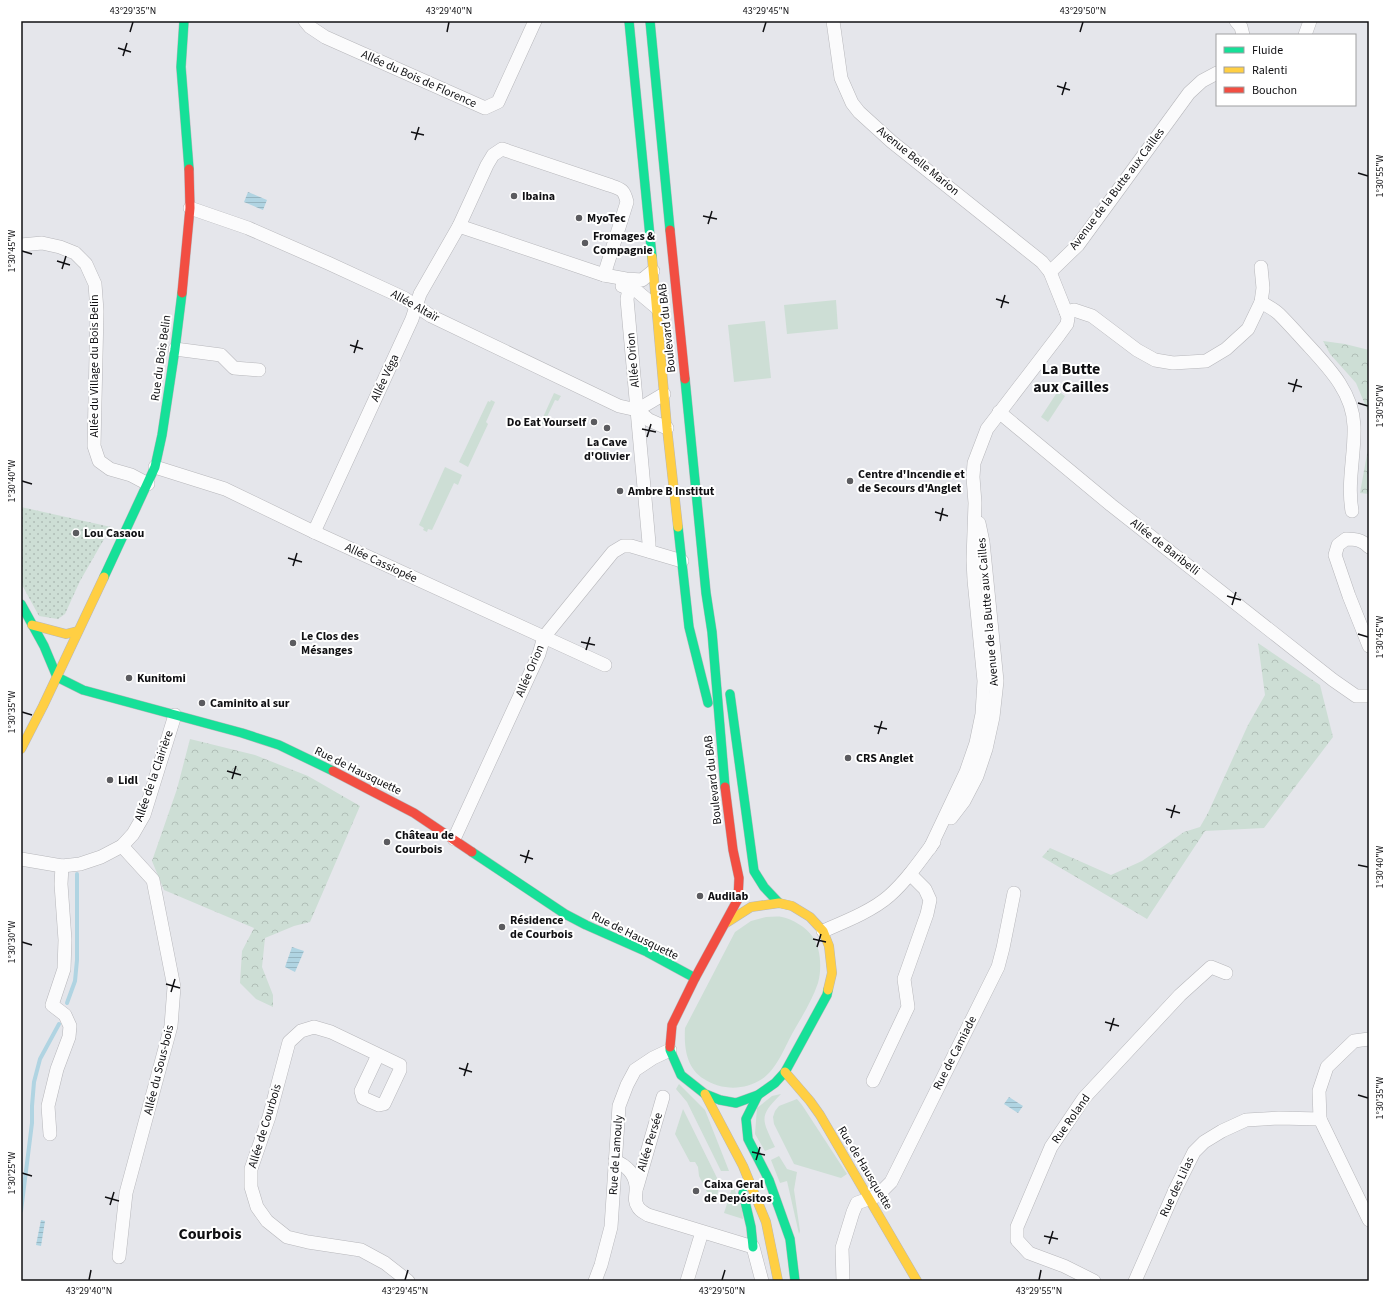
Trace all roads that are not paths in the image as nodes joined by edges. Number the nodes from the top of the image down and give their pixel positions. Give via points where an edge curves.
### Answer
1 (184, 21) edge
2 (305, 21) edge
3 (535, 21) edge
4 (629, 21) edge
5 (650, 21) edge
6 (833, 21) edge
7 (1236, 21) edge
8 (1310, 21) edge
9 (1243, 34) edge
10 (1305, 34) edge
11 (1216, 74) edge
12 (190, 208) junction
13 (460, 223) junction
14 (21, 245) edge
15 (1261, 267) dead end
16 (653, 271) junction
17 (1050, 272) junction
18 (604, 275) junction
19 (630, 289) junction
20 (1261, 302) junction
21 (416, 307) junction
22 (657, 308) junction
23 (1066, 312) junction
24 (175, 350) junction
25 (259, 370) dead end
26 (664, 394) junction
27 (637, 410) junction
28 (999, 412) junction
29 (667, 428) junction
30 (154, 467) junction
31 (148, 484) junction
32 (1352, 511) dead end
33 (314, 532) junction
34 (1369, 547) edge
35 (649, 551) junction
36 (682, 561) junction
37 (21, 604) edge
38 (32, 625) junction
39 (78, 631) junction
40 (712, 632) junction
41 (544, 638) junction
42 (1369, 646) edge
43 (605, 665) dead end
44 (724, 665) dead end
45 (57, 677) junction
46 (729, 686) dead end
47 (1369, 696) edge
48 (175, 715) junction
49 (21, 749) edge
50 (722, 759) junction
51 (454, 839) junction
52 (122, 846) junction
53 (23, 859) edge
54 (62, 866) junction
55 (910, 874) junction
56 (1014, 893) dead end
57 (779, 903) junction
58 (726, 923) junction
59 (823, 931) junction
60 (1226, 973) dead end
61 (694, 978) junction
62 (1369, 1039) edge
63 (670, 1050) junction
64 (378, 1055) dead end
65 (785, 1072) junction
66 (873, 1082) dead end
67 (704, 1094) junction
68 (758, 1095) junction
69 (663, 1097) dead end
70 (1320, 1119) junction
71 (50, 1134) dead end
72 (734, 1150) junction
73 (615, 1161) junction
74 (636, 1187) junction
75 (870, 1198) junction
76 (1369, 1220) edge
77 (702, 1232) junction
78 (753, 1247) junction
79 (119, 1257) dead end
80 (408, 1281) edge
81 (595, 1281) edge
82 (687, 1281) edge
83 (762, 1281) edge
84 (778, 1281) edge
85 (795, 1281) edge
86 (843, 1281) edge
87 (918, 1281) edge
88 (1094, 1281) edge
89 (1135, 1281) edge

1 - 12 main road, Rue du Bois Belin via 181,67
2 - 3 street, Allée du Bois de Florence via 325,37 485,108 498,102
4 - 16 main road
5 - 40 main road, Boulevard du BAB via 706,593
6 - 17 street, Avenue Belle Marion via 841,78 859,112 892,142 1030,252
7 - 9 street
8 - 10 street
11 - 17 street, Avenue de la Butte aux Cailles via 1202,81 1189,93 1078,245
12 - 21 street, Allée Altaïr via 248,228 322,260 404,298
12 - 24 main road, Rue du Bois Belin
13 - 18 street
13 - 18 street, Allée Véga via 487,165 493,155 502,149 621,189 627,202
13 - 21 street, Allée Véga via 420,294
14 - 31 street, Allée du Village du Bois Belin via 42,243 60,247 75,253 86,264 95,284 97,311 94,446 99,461 110,469
15 - 20 street
16 - 18 street via 642,280
16 - 22 main road
17 - 23 street
18 - 19 street via 610,282
19 - 22 street via 638,292
19 - 27 street, Allée Orion via 627,299
20 - 23 street via 1248,329 1226,350 1206,361 1173,363 1155,360 1137,350 1092,316 1074,310
20 - 32 street via 1278,313 1344,389 1351,406 1354,431 1350,498
21 - 27 street, Allée Altaïr via 619,406
21 - 33 street, Allée Véga
22 - 26 main road
23 - 28 street, Avenue de la Butte aux Cailles via 1067,324
24 - 25 street via 221,355 234,368
24 - 30 main road, Rue du Bois Belin via 162,434
26 - 27 street
26 - 29 main road
27 - 29 street, Allée Altaïr via 649,420
27 - 35 street, Allée Orion
28 - 47 street, Allée de Baribelli via 1099,495 1333,680 1356,696
28 - 55 street, Avenue de la Butte aux Cailles via 987,429 974,463 973,477 973,566 984,681 982,714 966,772 930,848
29 - 36 main road
30 - 31 main road, Rue du Bois Belin
30 - 33 street, Allée Cassiopée via 225,490
31 - 39 main road, Rue du Bois Belin
33 - 41 street, Allée Cassiopée
34 - 42 street via 1364,542 1346,539 1338,545 1335,555
35 - 36 street, Allée Orion
35 - 41 street, Allée Orion via 623,546 613,552
36 - 50 main road via 689,627
37 - 38 main road
38 - 39 main road via 66,634
38 - 45 main road
39 - 45 main road, Rue du Bois Belin
40 - 44 main road, Boulevard du BAB
40 - 50 main road, Boulevard du BAB
41 - 43 street, Allée Cassiopée
41 - 51 street, Allée Orion
45 - 48 main road, Rue de Hausquette via 83,690
45 - 49 main road, Rue du Bois Belin
46 - 57 main road via 754,871
48 - 51 main road, Rue de Hausquette via 278,745 375,792
48 - 52 street, Allée de la Clairière via 144,815 133,834
50 - 58 main road, Boulevard du BAB via 739,878 738,899
51 - 61 main road, Rue de Hausquette via 565,914 647,952
52 - 54 street, Allée de la Clairière via 80,864
52 - 79 street, Allée du Sous-bois via 153,880 174,987 171,1026 126,1193
53 - 54 street, Allée de la Clairière
54 - 71 street via 64,969 52,1005 65,1015 70,1026 48,1106
55 - 59 street, Avenue de la Butte aux Cailles via 888,897 862,913
55 - 66 street via 925,889 930,900 904,979 908,1007
56 - 75 street, Rue de Camiade via 998,967 891,1182 876,1196
57 - 58 main road via 751,907
57 - 59 main road via 792,906 810,917
58 - 61 main road, Boulevard du BAB
59 - 65 main road via 829,946 832,972 828,995
60 - 88 street, Rue Roland via 1211,967 1180,996 1084,1098 1051,1147 1016,1227 1017,1240 1029,1253
61 - 63 main road, Boulevard du BAB via 672,1025
62 - 70 street via 1354,1040 1326,1066 1319,1091
63 - 67 main road via 681,1075
63 - 73 street, Rue de Lamouly via 635,1070 627,1085 619,1106
64 - 80 street, Allée de Courbois via 331,1032 314,1027 301,1031 289,1042 269,1117 251,1169 251,1186 257,1207 267,1221 287,1237 361,1250 385,1263
65 - 68 main road
65 - 75 main road, Rue de Hausquette via 820,1115
67 - 68 main road via 736,1103
67 - 72 main road
68 - 85 main road via 746,1119 748,1139 769,1180 790,1239
69 - 74 street, Allée Persée
70 - 76 street
70 - 89 street, Rue des Lilas via 1246,1120 1204,1142 1194,1152 1178,1184
72 - 78 main road
72 - 84 main road via 766,1222
73 - 74 street via 621,1163 633,1175
73 - 81 street, Rue de Lamouly via 611,1227
74 - 77 street via 635,1200 638,1209 648,1215
75 - 86 street, Rue de Camiade via 857,1203 853,1212 842,1248
75 - 87 main road, Rue de Hausquette
77 - 78 street
77 - 82 street
78 - 83 street

